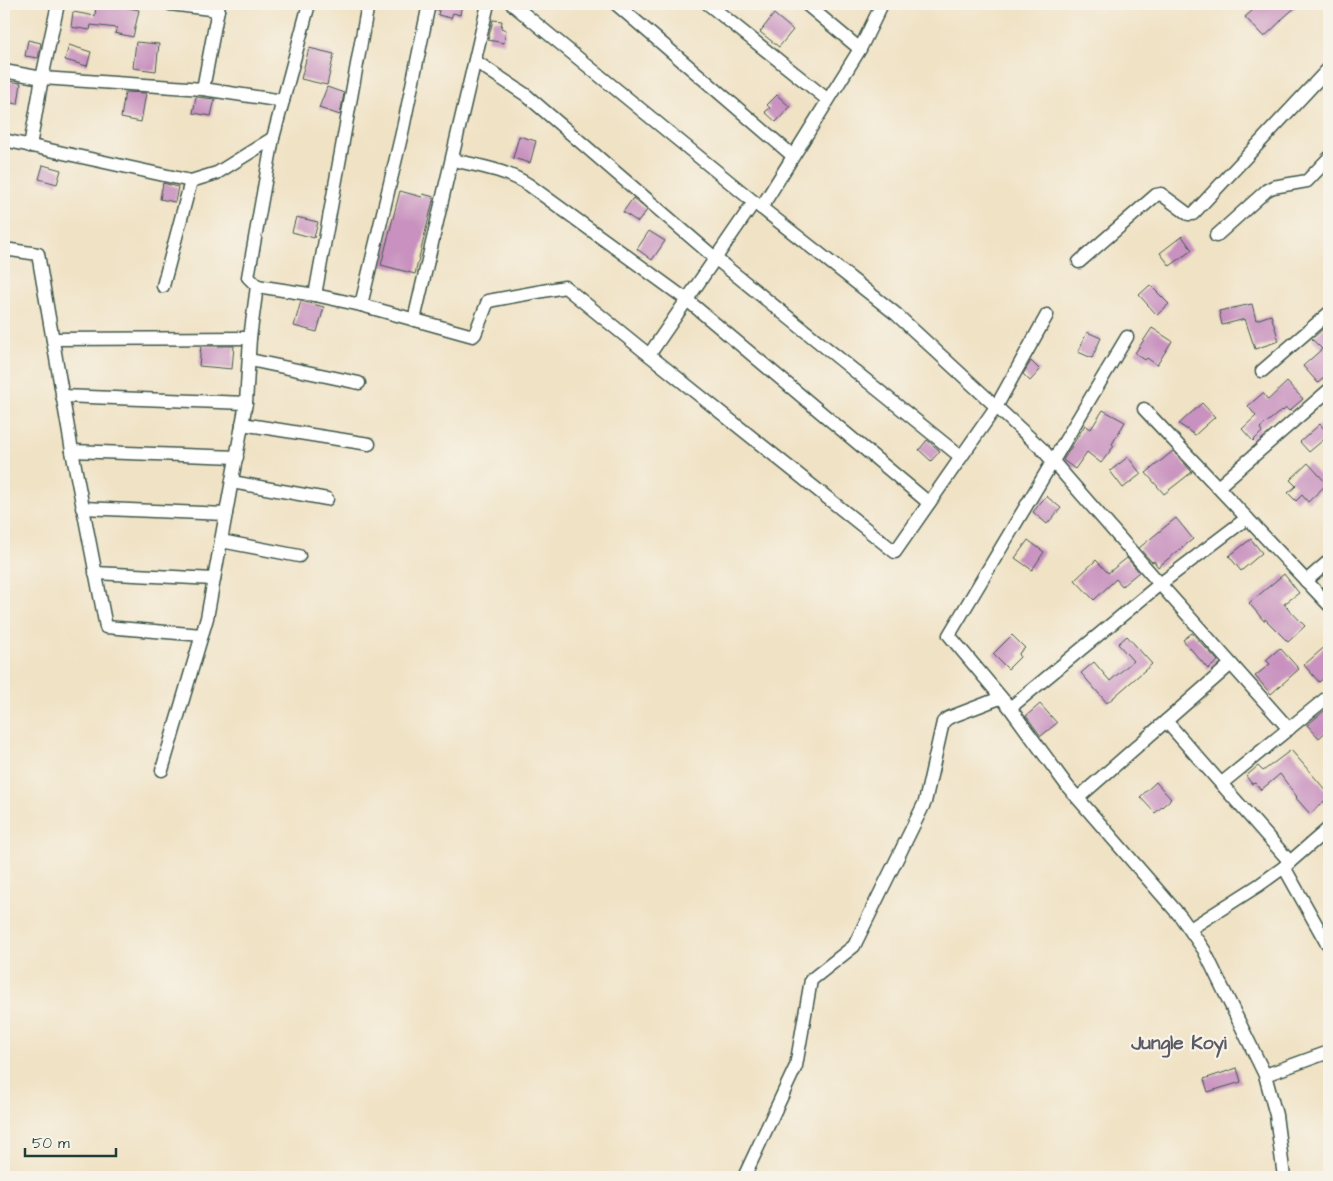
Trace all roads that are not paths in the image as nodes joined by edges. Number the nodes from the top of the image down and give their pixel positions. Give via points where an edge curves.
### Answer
1 (58, 4) edge
2 (170, 4) edge
3 (309, 4) edge
4 (368, 4) edge
5 (429, 4) edge
6 (488, 4) edge
7 (512, 4) edge
8 (616, 4) edge
9 (708, 4) edge
10 (806, 4) edge
11 (882, 4) edge
12 (219, 7) edge
13 (860, 49) junction
14 (475, 61) junction
15 (1329, 68) edge
16 (4, 71) edge
17 (42, 78) junction
18 (203, 89) junction
19 (828, 100) junction
20 (283, 101) junction
21 (273, 138) junction
22 (4, 140) edge
23 (30, 146) junction
24 (793, 156) junction
25 (1329, 158) edge
26 (453, 160) junction
27 (190, 180) junction
28 (758, 205) junction
29 (1216, 236) dead end
30 (4, 250) edge
31 (715, 258) junction
32 (1078, 262) dead end
33 (163, 286) dead end
34 (257, 286) junction
35 (315, 295) junction
36 (687, 300) junction
37 (361, 304) junction
38 (1329, 313) edge
39 (1046, 316) dead end
40 (414, 320) junction
41 (1127, 337) dead end
42 (250, 338) junction
43 (52, 339) junction
44 (649, 355) junction
45 (250, 360) junction
46 (1262, 371) dead end
47 (360, 383) dead end
48 (1329, 390) edge
49 (62, 396) junction
50 (246, 402) junction
51 (996, 407) junction
52 (1144, 409) dead end
53 (242, 424) junction
54 (369, 444) dead end
55 (72, 451) junction
56 (236, 457) junction
57 (961, 457) junction
58 (1053, 460) junction
59 (232, 482) junction
60 (1218, 487) junction
61 (327, 499) dead end
62 (929, 504) junction
63 (82, 508) junction
64 (226, 514) junction
65 (1246, 518) junction
66 (221, 541) junction
67 (299, 556) dead end
68 (1329, 561) edge
69 (95, 573) junction
70 (214, 579) junction
71 (1306, 581) junction
72 (1160, 584) junction
73 (1329, 605) edge
74 (202, 635) junction
75 (1231, 664) junction
76 (1329, 696) edge
77 (1000, 698) junction
78 (1010, 708) junction
79 (1166, 721) junction
80 (1289, 729) junction
81 (162, 770) dead end
82 (1222, 783) junction
83 (1078, 798) junction
84 (1329, 828) edge
85 (1287, 865) junction
86 (1190, 928) junction
87 (1329, 945) edge
88 (1329, 1052) edge
89 (1265, 1075) junction
90 (744, 1177) edge
91 (1284, 1177) edge

1 - 17 street
2 - 12 street
3 - 20 street
4 - 35 street
5 - 37 street
6 - 14 street
7 - 28 street
8 - 24 street
9 - 19 street
10 - 13 street
11 - 13 street
12 - 18 street
13 - 19 street
14 - 26 street
14 - 31 street via 526,95
15 - 32 street via 1193,214 1188,214 1161,194 1156,195
16 - 17 street
17 - 18 street
17 - 23 street
18 - 20 street
19 - 24 street
20 - 21 street
21 - 27 street via 224,169
21 - 34 street via 248,277
22 - 23 street
23 - 27 street
24 - 28 street
25 - 29 street via 1307,181 1267,190
26 - 36 street via 516,177
26 - 40 street
27 - 33 street
28 - 31 street
28 - 51 street via 896,314
30 - 43 street via 38,254
31 - 36 street
31 - 57 street
34 - 35 street
34 - 42 street
35 - 37 street
36 - 44 street
36 - 62 street
37 - 40 street
38 - 46 street
39 - 51 street
40 - 44 street via 473,336 490,300 565,287
41 - 58 street
42 - 43 street
42 - 45 street
43 - 49 street
44 - 62 street via 895,552
45 - 47 street
45 - 50 street
48 - 60 street
49 - 50 street
49 - 55 street
50 - 53 street
51 - 57 street
51 - 58 street
52 - 60 street
53 - 54 street
53 - 56 street
55 - 56 street
55 - 63 street
56 - 59 street
57 - 62 street
58 - 72 street
58 - 77 street via 949,635
59 - 61 street
59 - 64 street
60 - 65 street
63 - 64 street
63 - 69 street
64 - 66 street
65 - 71 street
65 - 72 street
66 - 67 street
66 - 70 street
68 - 71 street
69 - 70 street
69 - 74 street via 106,627
70 - 74 street
71 - 73 street
72 - 75 street
72 - 78 street
74 - 81 street
75 - 79 street
75 - 80 street
76 - 80 street
77 - 78 street
77 - 90 street via 943,722 925,802 853,947 811,980 796,1066
78 - 83 street
79 - 82 street
79 - 83 street
80 - 82 street
82 - 85 street
83 - 86 street
84 - 85 street
85 - 86 street
85 - 87 street
86 - 89 street
88 - 89 street
89 - 91 street via 1276,1115

